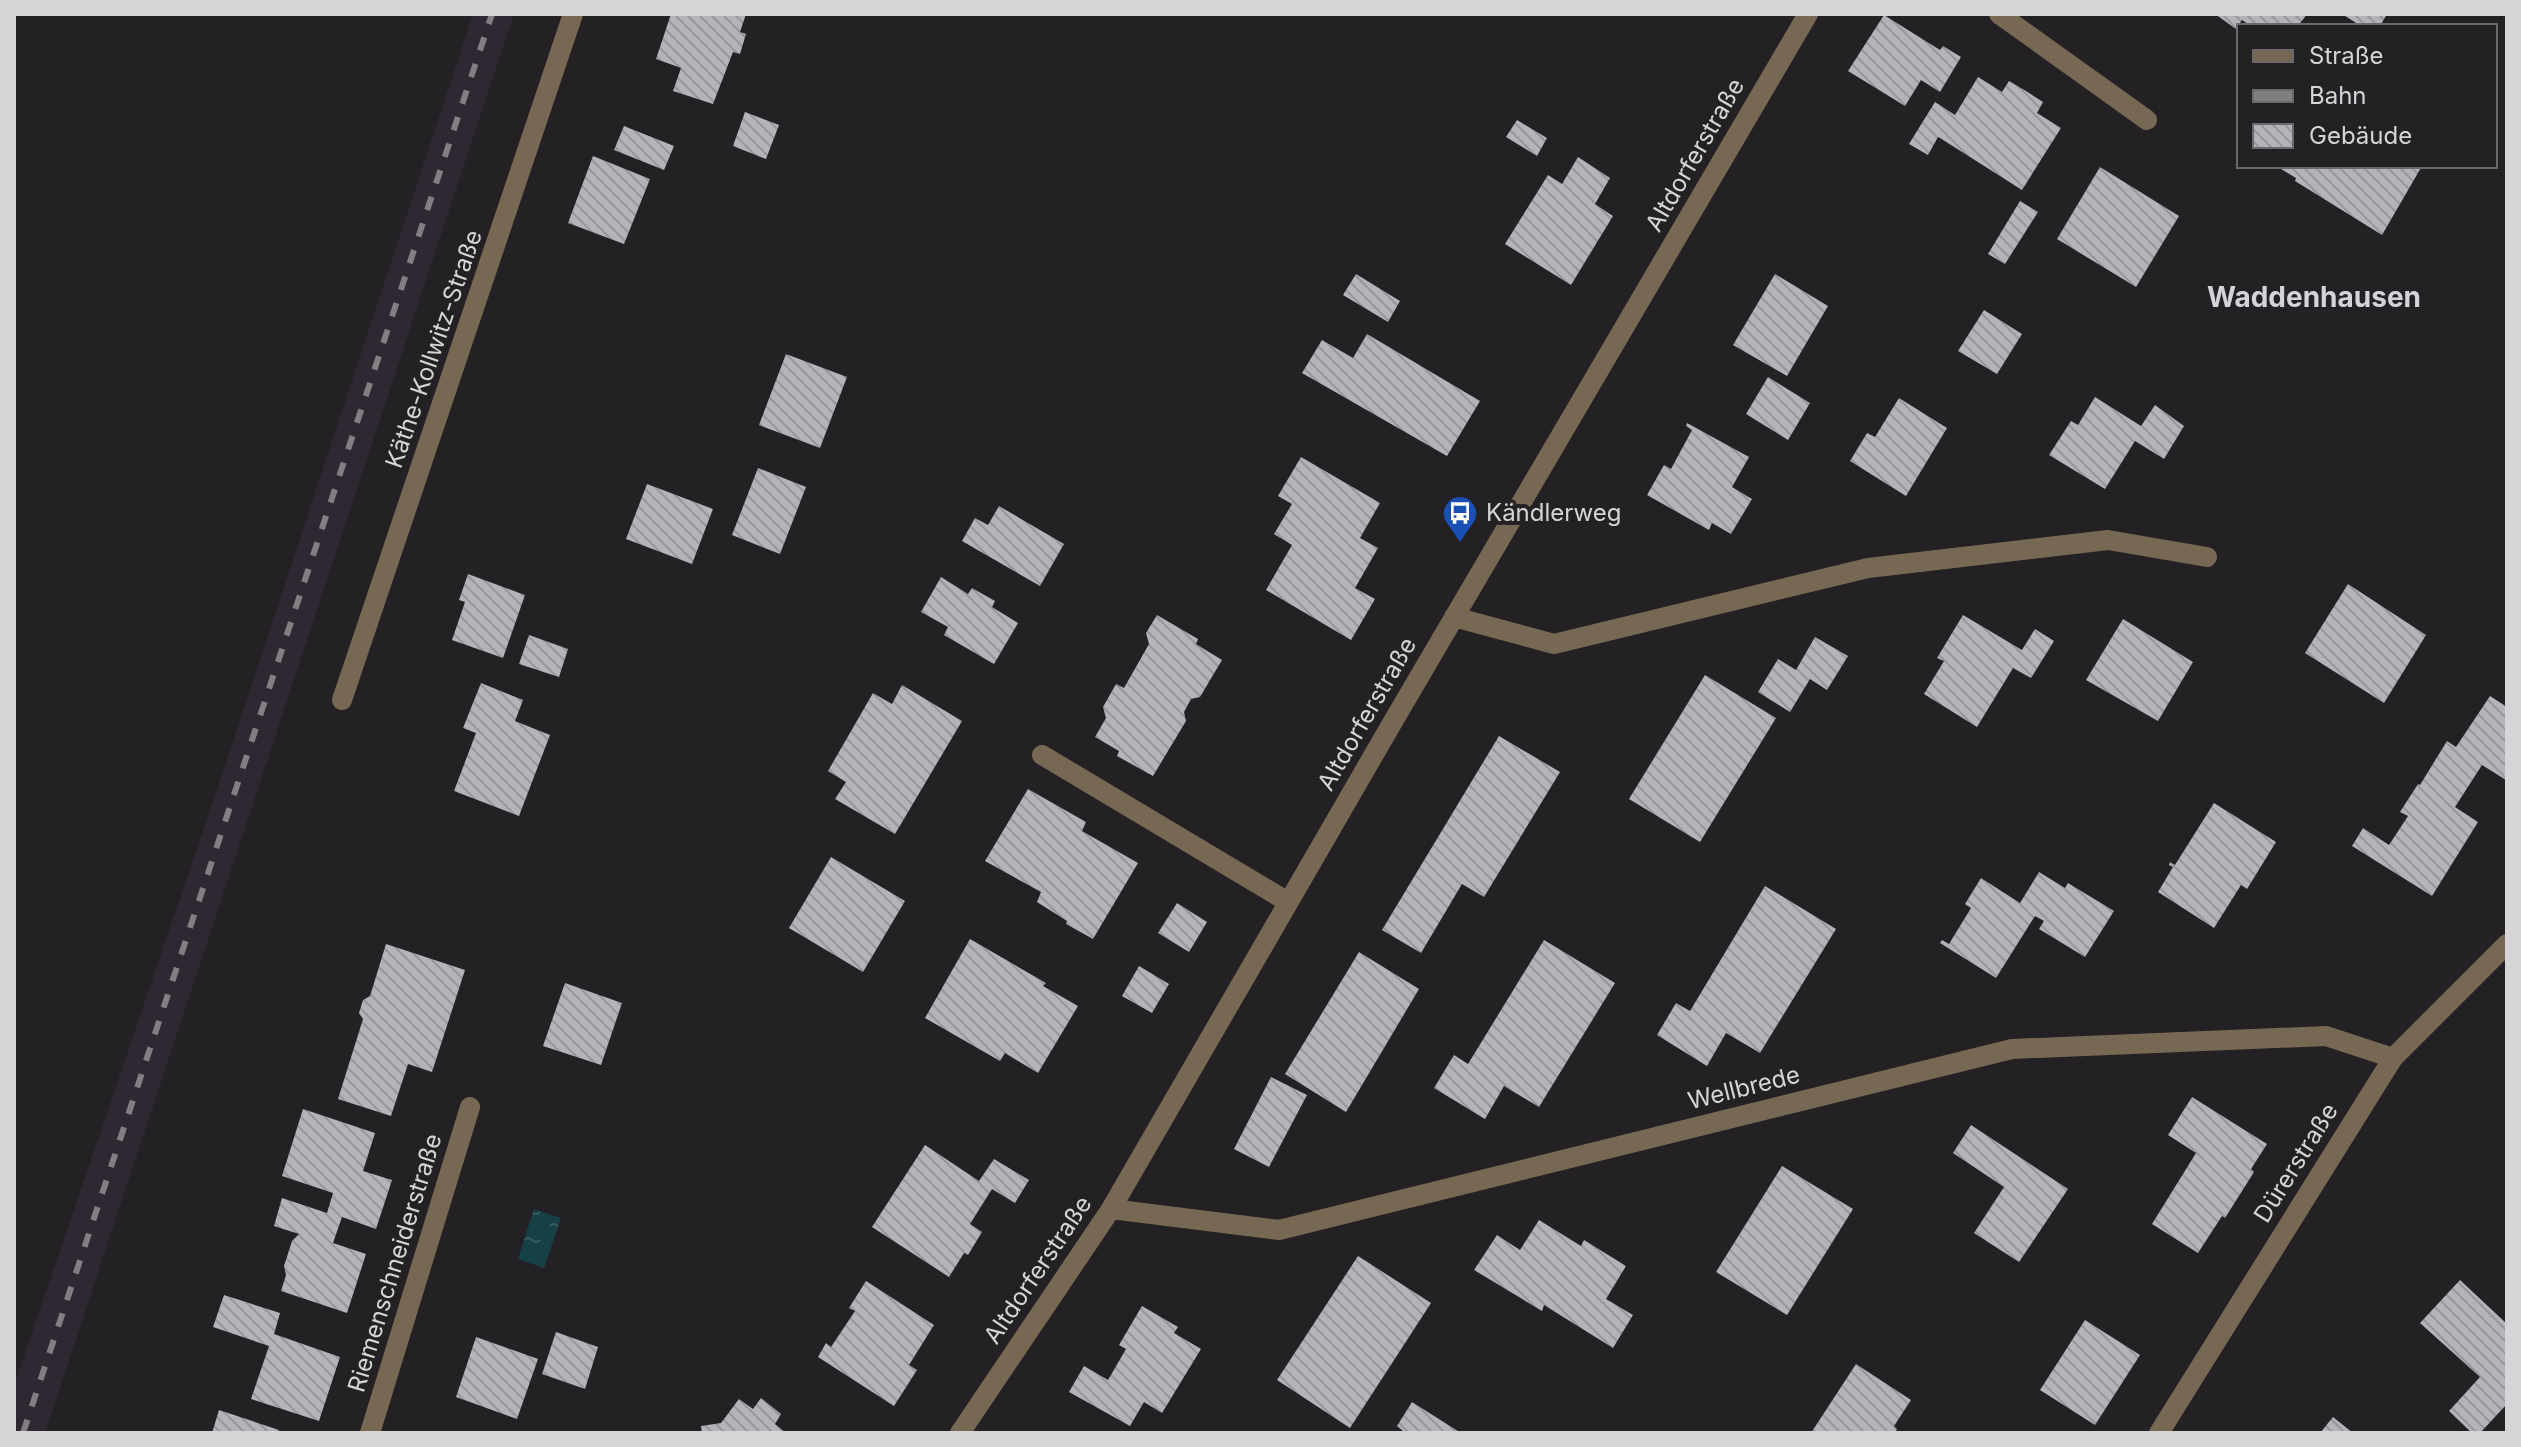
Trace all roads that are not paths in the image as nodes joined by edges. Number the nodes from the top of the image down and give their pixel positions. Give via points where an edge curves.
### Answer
1 (573, 14) edge
2 (1808, 14) edge
3 (1999, 14) edge
4 (2147, 120) dead end
5 (2207, 557) dead end
6 (1454, 617) junction
7 (342, 700) dead end
8 (1042, 755) dead end
9 (1288, 902) junction
10 (2507, 944) edge
11 (2393, 1058) junction
12 (470, 1107) dead end
13 (1111, 1209) junction
14 (370, 1433) edge
15 (960, 1433) edge
16 (2159, 1433) edge

1 - 7 street, Käthe-Kollwitz-Straße
2 - 6 street, Altdorferstraße
3 - 4 street
5 - 6 street via 2108,540 1868,568 1554,644
6 - 9 street, Altdorferstraße
8 - 9 street
9 - 13 street, Altdorferstraße
10 - 11 street, Dürerstraße
11 - 13 street, Wellbrede via 2326,1036 2012,1049 1279,1230
11 - 16 street, Dürerstraße
12 - 14 street, Riemenschneiderstraße
13 - 15 street, Altdorferstraße

